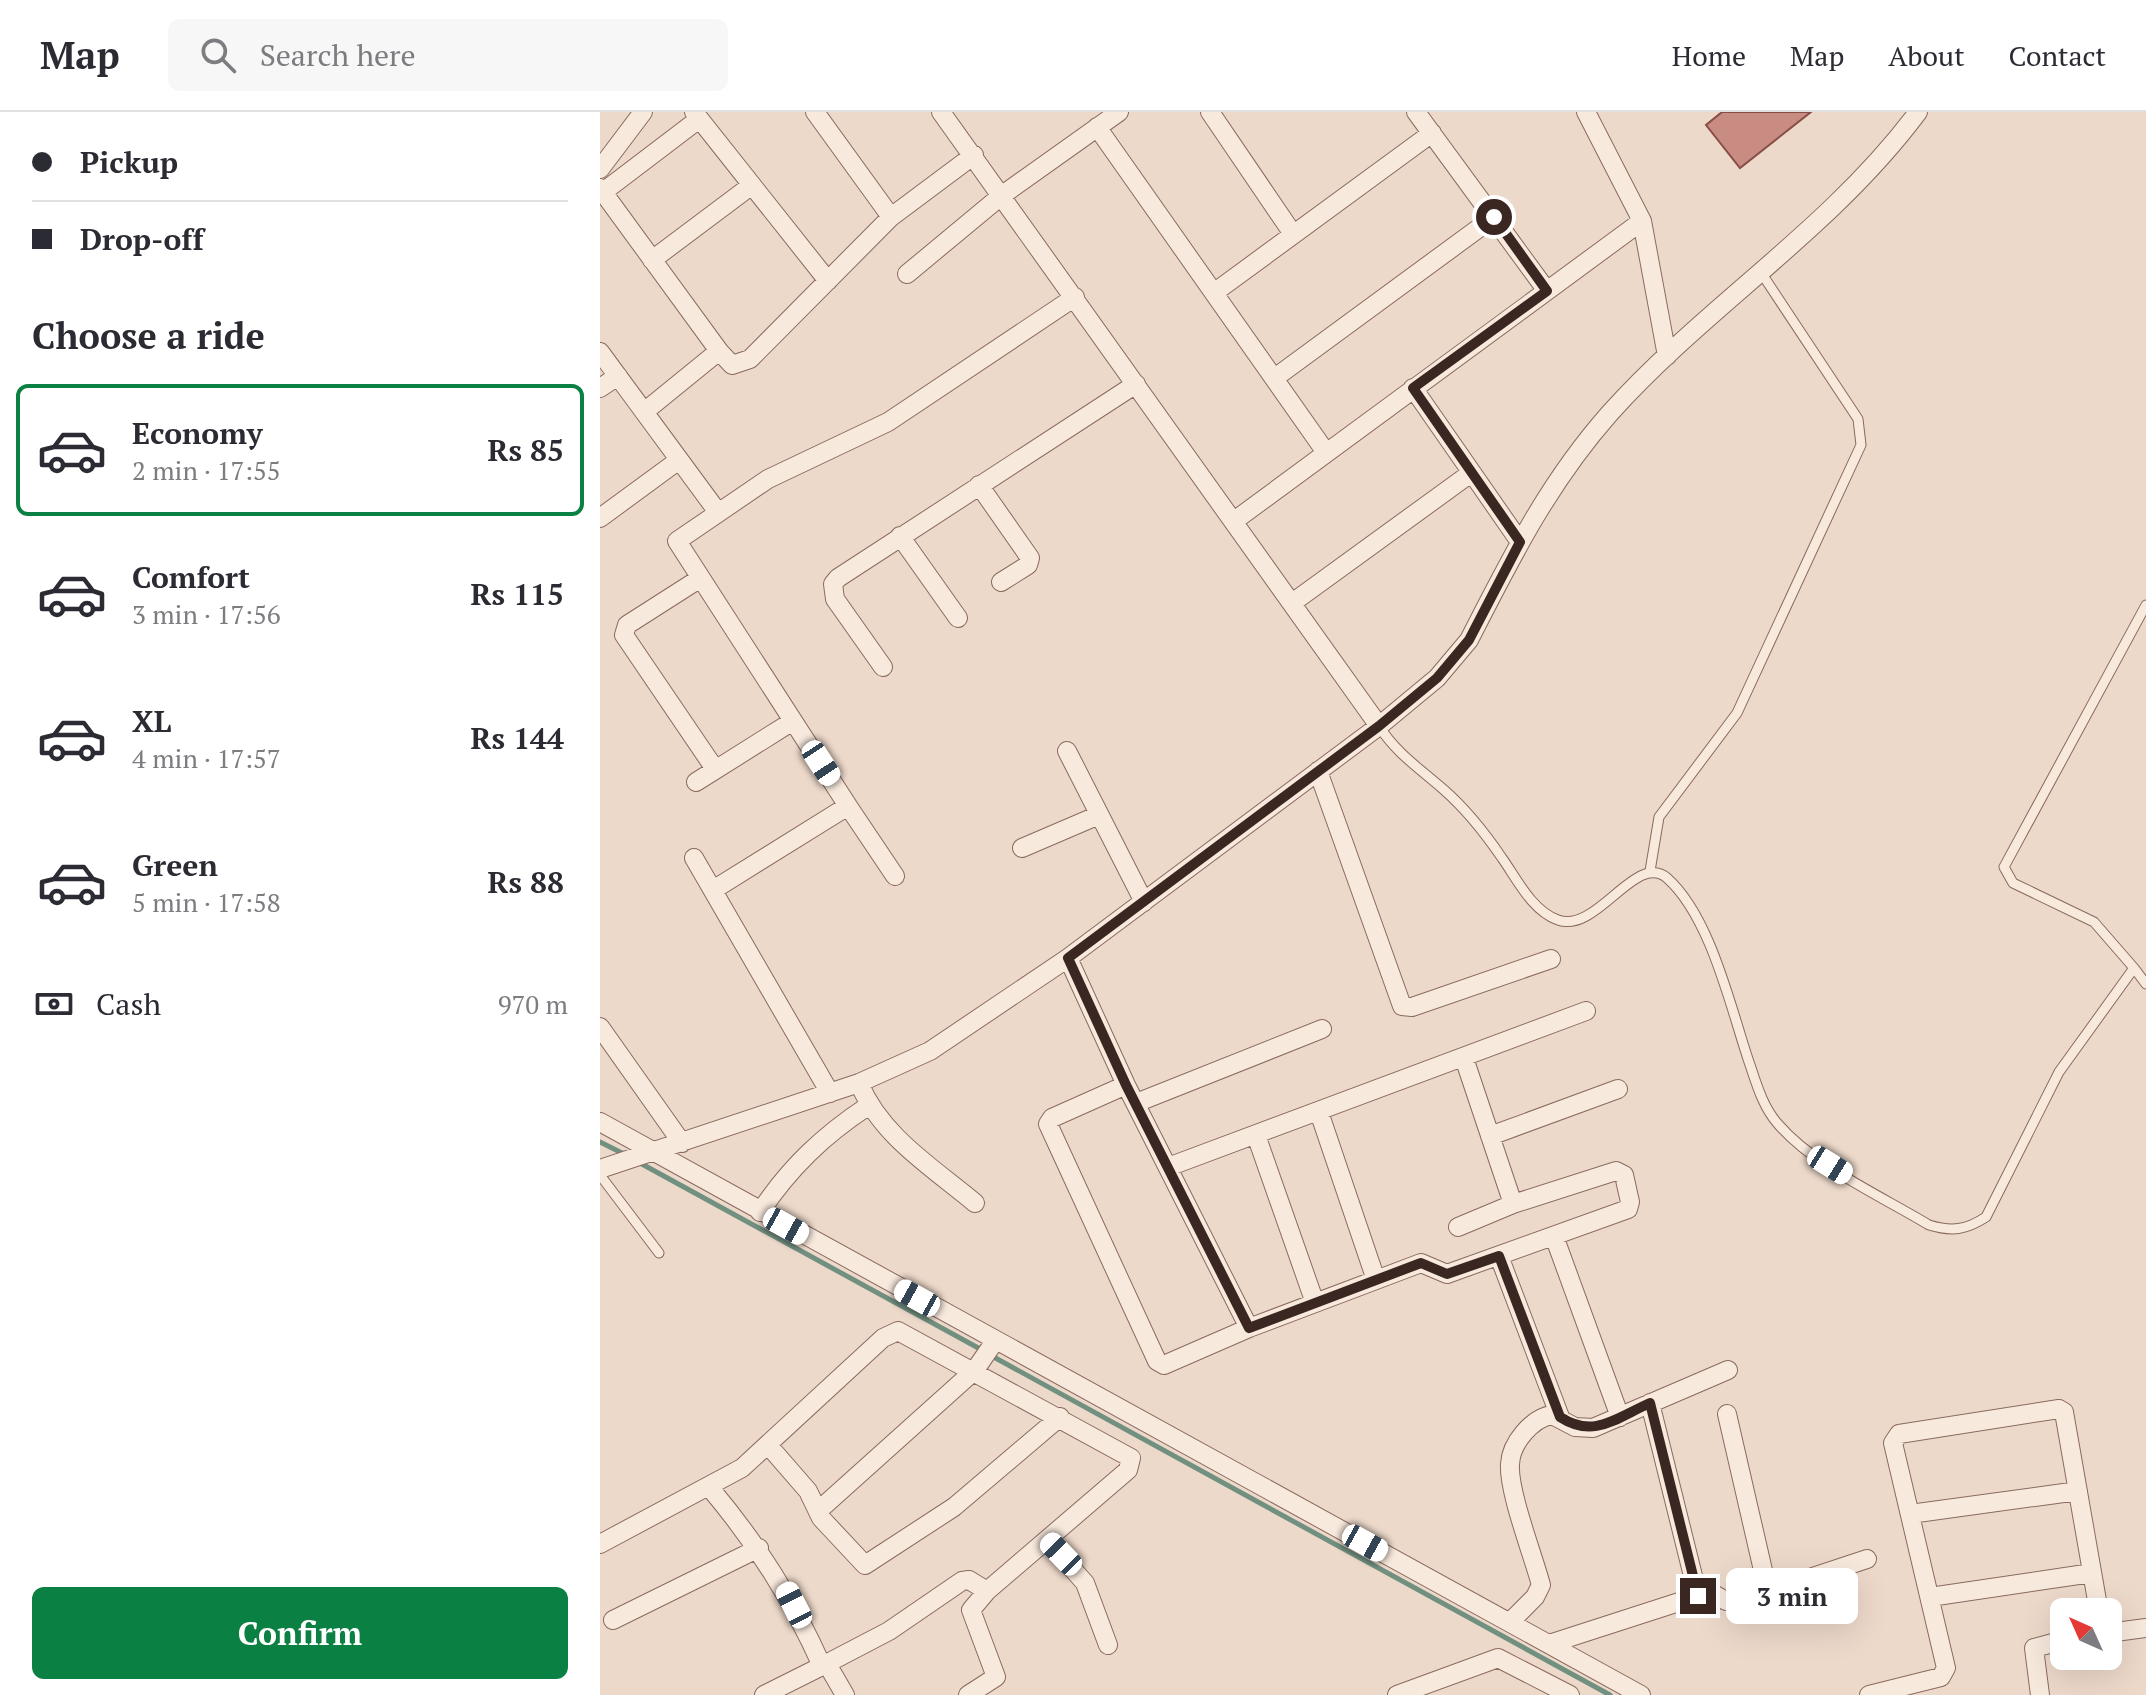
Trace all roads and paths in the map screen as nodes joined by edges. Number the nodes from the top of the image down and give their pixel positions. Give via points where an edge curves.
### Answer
1 (643, 112) edge
2 (815, 112) edge
3 (941, 112) edge
4 (1119, 112) edge
5 (1210, 112) edge
6 (1416, 112) edge
7 (1586, 112) edge
8 (1918, 112) edge
9 (696, 116) edge
10 (1097, 127) junction
11 (1432, 133) junction
12 (974, 155) junction
13 (600, 169) edge
14 (752, 185) junction
15 (601, 190) edge
16 (1001, 196) junction
17 (891, 217) junction
18 (1494, 217) junction
19 (1642, 221) junction
20 (1293, 234) junction
21 (652, 260) junction
22 (907, 274) dead end
23 (1762, 274) junction
24 (828, 281) junction
25 (1547, 291) junction
26 (1215, 292) junction
27 (1075, 297) junction
28 (719, 351) junction
29 (600, 352) edge
30 (1667, 356) junction
31 (618, 376) junction
32 (1276, 377) junction
33 (1136, 384) junction
34 (600, 388) edge
35 (1413, 388) junction
36 (644, 412) junction
37 (1325, 451) junction
38 (679, 460) junction
39 (1471, 473) junction
40 (979, 485) junction
41 (717, 511) junction
42 (600, 518) edge
43 (1234, 521) junction
44 (900, 536) junction
45 (1520, 542) junction
46 (699, 579) junction
47 (1001, 582) dead end
48 (1292, 603) junction
49 (2146, 605) edge
50 (958, 618) dead end
51 (883, 667) dead end
52 (793, 721) junction
53 (1379, 726) junction
54 (1067, 751) dead end
55 (715, 769) junction
56 (1318, 771) junction
57 (696, 782) dead end
58 (848, 806) junction
59 (1099, 815) junction
60 (1022, 848) dead end
61 (694, 858) dead end
62 (1650, 871) junction
63 (895, 876) dead end
64 (713, 890) junction
65 (1144, 902) junction
66 (1068, 958) junction
67 (1551, 959) dead end
68 (2134, 968) junction
69 (2146, 984) edge
70 (1586, 1011) dead end
71 (600, 1027) edge
72 (1322, 1029) dead end
73 (1464, 1058) junction
74 (859, 1083) junction
75 (1126, 1085) junction
76 (1618, 1089) dead end
77 (830, 1093) junction
78 (1136, 1103) junction
79 (868, 1106) junction
80 (1319, 1112) junction
81 (600, 1122) edge
82 (1256, 1135) junction
83 (1490, 1136) junction
84 (682, 1143) junction
85 (651, 1153) junction
86 (1168, 1167) junction
87 (603, 1170) edge
88 (975, 1203) dead end
89 (1513, 1204) junction
90 (760, 1212) junction
91 (1458, 1227) dead end
92 (1554, 1236) junction
93 (659, 1253) dead end
94 (1499, 1256) junction
95 (1376, 1280) junction
96 (1315, 1303) junction
97 (1249, 1328) junction
98 (987, 1355) junction
99 (1728, 1370) dead end
100 (1650, 1403) junction
101 (1727, 1414) dead end
102 (1060, 1417) junction
103 (1560, 1417) junction
104 (1620, 1417) junction
105 (768, 1445) junction
106 (710, 1488) junction
107 (2078, 1491) junction
108 (818, 1511) junction
109 (1910, 1514) junction
110 (1047, 1540) junction
111 (600, 1544) edge
112 (759, 1548) junction
113 (1867, 1559) dead end
114 (2092, 1573) junction
115 (987, 1591) junction
116 (1768, 1592) junction
117 (1698, 1596) junction
118 (1930, 1597) junction
119 (2096, 1598) edge
120 (613, 1620) dead end
121 (1510, 1622) junction
122 (2146, 1628) edge
123 (2122, 1631) edge
124 (2050, 1642) edge
125 (1549, 1644) junction
126 (1108, 1645) dead end
127 (824, 1665) junction
128 (1566, 1683) edge
129 (764, 1695) edge
130 (845, 1695) edge
131 (968, 1695) edge
132 (1397, 1695) edge
133 (1641, 1695) edge
134 (1869, 1695) edge
135 (2040, 1695) edge

1 - 13 street
2 - 17 street
3 - 12 street
4 - 10 street
5 - 20 street
6 - 11 street
7 - 19 street
8 - 23 street via 1862,178
9 - 14 street
9 - 15 street
10 - 16 street
10 - 26 street
11 - 18 street
11 - 20 street
12 - 16 street
12 - 17 street
14 - 21 street
14 - 24 street
15 - 21 street
16 - 22 street
16 - 27 street
17 - 24 street
18 - 25 street
18 - 32 street
19 - 25 street
19 - 30 street
20 - 26 street
21 - 28 street
23 - 30 street
23 - 62 lane via 1858,419 1861,445 1737,713 1659,817
24 - 28 street via 744,364 732,365
25 - 35 street
26 - 32 street
27 - 33 street
27 - 41 street via 888,422 781,472
28 - 36 street
29 - 31 street
30 - 45 street via 1569,462
31 - 34 street
31 - 36 street
32 - 37 street
33 - 40 street
33 - 43 street
35 - 37 street
35 - 39 street
36 - 38 street
37 - 43 street
38 - 41 street
38 - 42 street
39 - 45 street
39 - 48 street
40 - 44 street
40 - 47 street via 1030,558 1028,565
41 - 46 street via 677,541
43 - 48 street
44 - 50 street
44 - 51 street via 833,584 835,599
45 - 53 street via 1455,661
46 - 52 street
46 - 55 street via 627,625 624,635
48 - 53 street
49 - 68 lane via 2004,867 2013,883 2094,922
52 - 55 street
52 - 58 street
53 - 56 street
53 - 62 lane via 1403,757 1468,813 1543,912 1560,921 1580,921
54 - 59 street
55 - 57 street
56 - 65 street
56 - 67 street via 1402,1006
58 - 63 street
58 - 64 street
59 - 60 street
59 - 65 street
61 - 64 street
62 - 68 lane via 1667,878 1688,904 1715,961 1762,1100 1777,1124 1805,1150 1929,1225 1946,1230 1968,1229 1986,1217 2059,1072
64 - 77 street
65 - 66 street
66 - 74 street via 930,1051
66 - 75 street
68 - 69 lane
70 - 73 street
71 - 84 street
72 - 78 street
73 - 80 street
73 - 83 street
74 - 77 street
74 - 79 street
75 - 78 street
75 - 97 street via 1048,1124 1157,1361 1164,1365
76 - 83 street
77 - 84 street
78 - 86 street
79 - 88 street via 886,1129
79 - 90 street via 813,1147
80 - 82 street
80 - 95 street
81 - 85 street
82 - 86 street
82 - 96 street
83 - 89 street
84 - 85 street
85 - 87 street
85 - 90 street
86 - 97 street
87 - 93 lane
89 - 91 street
89 - 92 street via 1616,1171 1624,1175 1628,1209
90 - 98 street
92 - 94 street
92 - 104 street
94 - 95 street via 1447,1274 1421,1263
94 - 103 street
95 - 96 street
96 - 97 street
98 - 102 street
98 - 105 street via 905,1332 891,1333
98 - 108 street
98 - 121 street
99 - 100 street
100 - 104 street
100 - 117 street
101 - 116 street
102 - 108 street via 954,1507 865,1565
102 - 110 street via 1127,1454 1132,1464
103 - 104 street via 1583,1429
103 - 121 street via 1542,1416 1512,1455 1512,1481 1541,1585
105 - 106 street
105 - 108 street via 808,1491
106 - 111 street
106 - 112 street
107 - 109 street
107 - 109 street via 2065,1415 2059,1409 1895,1436
107 - 114 street
109 - 118 street
110 - 115 street
110 - 126 street via 1085,1583
112 - 120 street
112 - 127 street
113 - 116 street
114 - 118 street
114 - 119 street
115 - 127 street via 962,1581 889,1631
115 - 131 street via 971,1610 996,1677
116 - 117 street via 1732,1603 1715,1592
117 - 125 street
118 - 134 street via 1946,1673
121 - 125 street
122 - 123 street
124 - 135 street via 2032,1651
125 - 128 street
127 - 129 street
127 - 130 street
128 - 132 street via 1498,1658
128 - 133 street

